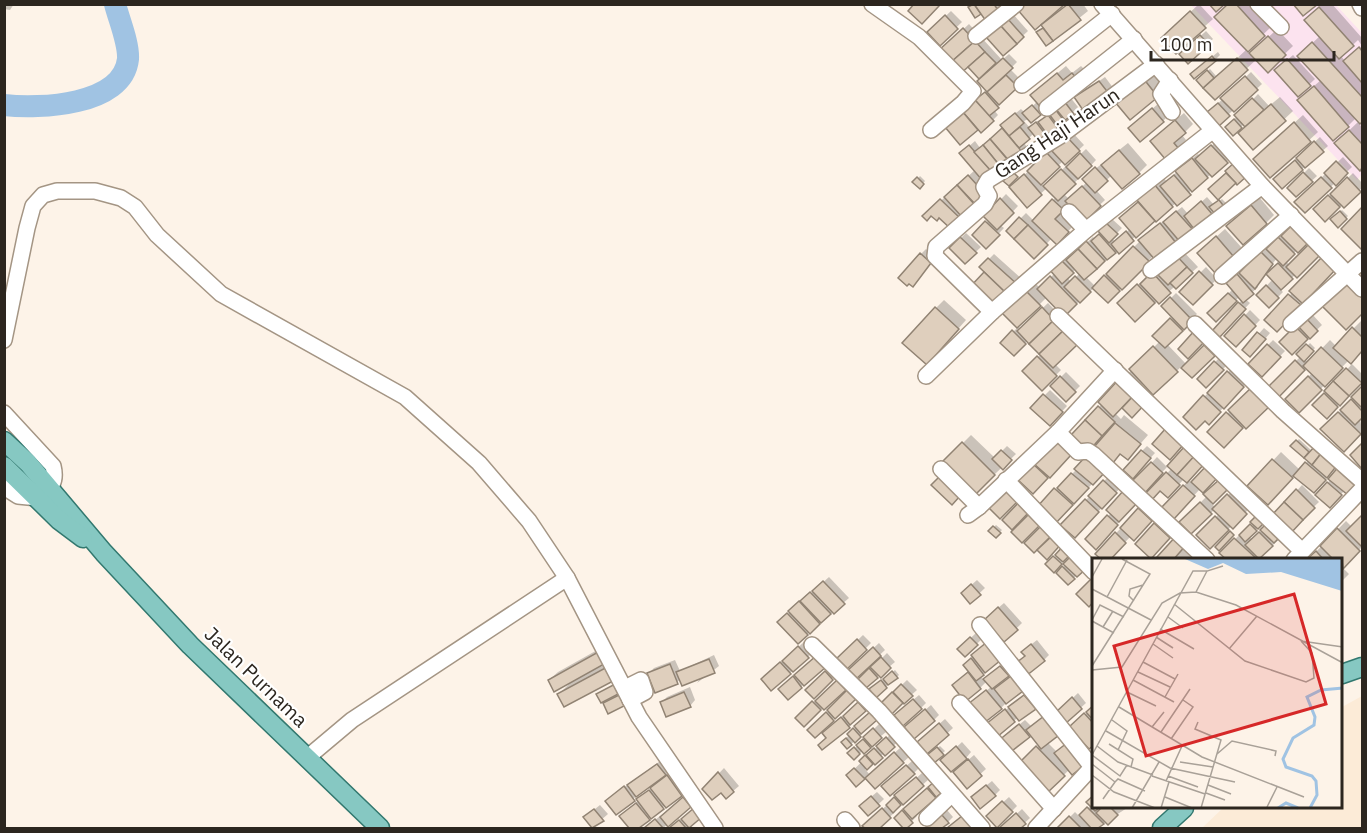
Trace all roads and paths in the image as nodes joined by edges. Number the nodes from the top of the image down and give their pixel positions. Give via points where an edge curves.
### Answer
1 (872, 4) edge
2 (1016, 4) edge
3 (1258, 4) edge
4 (1107, 9) edge
5 (1281, 27) dead end
6 (976, 36) dead end
7 (1134, 39) junction
8 (1156, 64) junction
9 (1170, 80) junction
10 (1022, 85) dead end
11 (1047, 108) dead end
12 (1172, 112) dead end
13 (931, 130) dead end
14 (1212, 131) junction
15 (1262, 186) junction
16 (1069, 213) dead end
17 (1291, 215) junction
18 (1086, 230) junction
19 (1362, 261) edge
20 (1151, 270) dead end
21 (1349, 273) junction
22 (1222, 276) dead end
23 (1362, 289) edge
24 (992, 312) junction
25 (1058, 316) dead end
26 (1195, 324) dead end
27 (1291, 324) dead end
28 (4, 340) edge
29 (1115, 370) junction
30 (926, 376) dead end
31 (4, 413) edge
32 (1058, 432) junction
33 (4, 441) edge
34 (4, 466) edge
35 (941, 469) dead end
36 (1006, 480) junction
37 (1362, 480) edge
38 (4, 487) edge
39 (1362, 489) edge
40 (45, 494) junction
41 (1298, 555) edge
42 (1206, 558) edge
43 (1092, 570) edge
44 (567, 578) junction
45 (980, 626) dead end
46 (812, 645) dead end
47 (1362, 667) edge
48 (1343, 673) edge
49 (960, 703) dead end
50 (308, 758) junction
51 (1092, 765) edge
52 (1092, 767) edge
53 (951, 795) junction
54 (1054, 809) junction
55 (1182, 809) edge
56 (927, 818) dead end
57 (380, 828) edge
58 (715, 828) edge
59 (982, 828) edge
60 (1036, 828) edge
61 (1162, 828) edge

1 - 13 street via 919,37 973,91
2 - 6 street
3 - 5 street
4 - 7 street
4 - 10 street
7 - 8 street
7 - 11 street
8 - 9 street
8 - 24 street, Gang Haji Harun via 1060,136 988,180 984,187 988,200 936,248 935,256
9 - 12 street via 1161,99
9 - 14 street
14 - 15 street
14 - 18 street
15 - 17 street
15 - 20 street
16 - 18 street
17 - 21 street
17 - 22 street
18 - 24 street
19 - 21 street
21 - 23 street
21 - 27 street
24 - 30 street
25 - 29 street
26 - 37 street via 1283,411
28 - 44 street via 33,206 43,195 57,191 95,191 121,198 135,207 173,251 221,294 405,397 445,430 529,522
29 - 32 street
29 - 41 street
31 - 40 street via 53,466 55,476
32 - 36 street
32 - 42 street via 1078,452 1094,454
33 - 40 main road, Jalan Purnama
34 - 40 main road, Jalan Purnama
35 - 36 street via 974,511
36 - 43 street
38 - 40 street via 18,496
39 - 41 street
40 - 50 main road, Jalan Purnama via 190,645
44 - 50 street via 352,720
44 - 58 street via 639,717
45 - 51 street
46 - 53 street via 879,711
47 - 48 main road
49 - 54 street
50 - 57 main road, Jalan Purnama
52 - 54 street
53 - 56 street
53 - 59 street
54 - 60 street
55 - 61 main road

